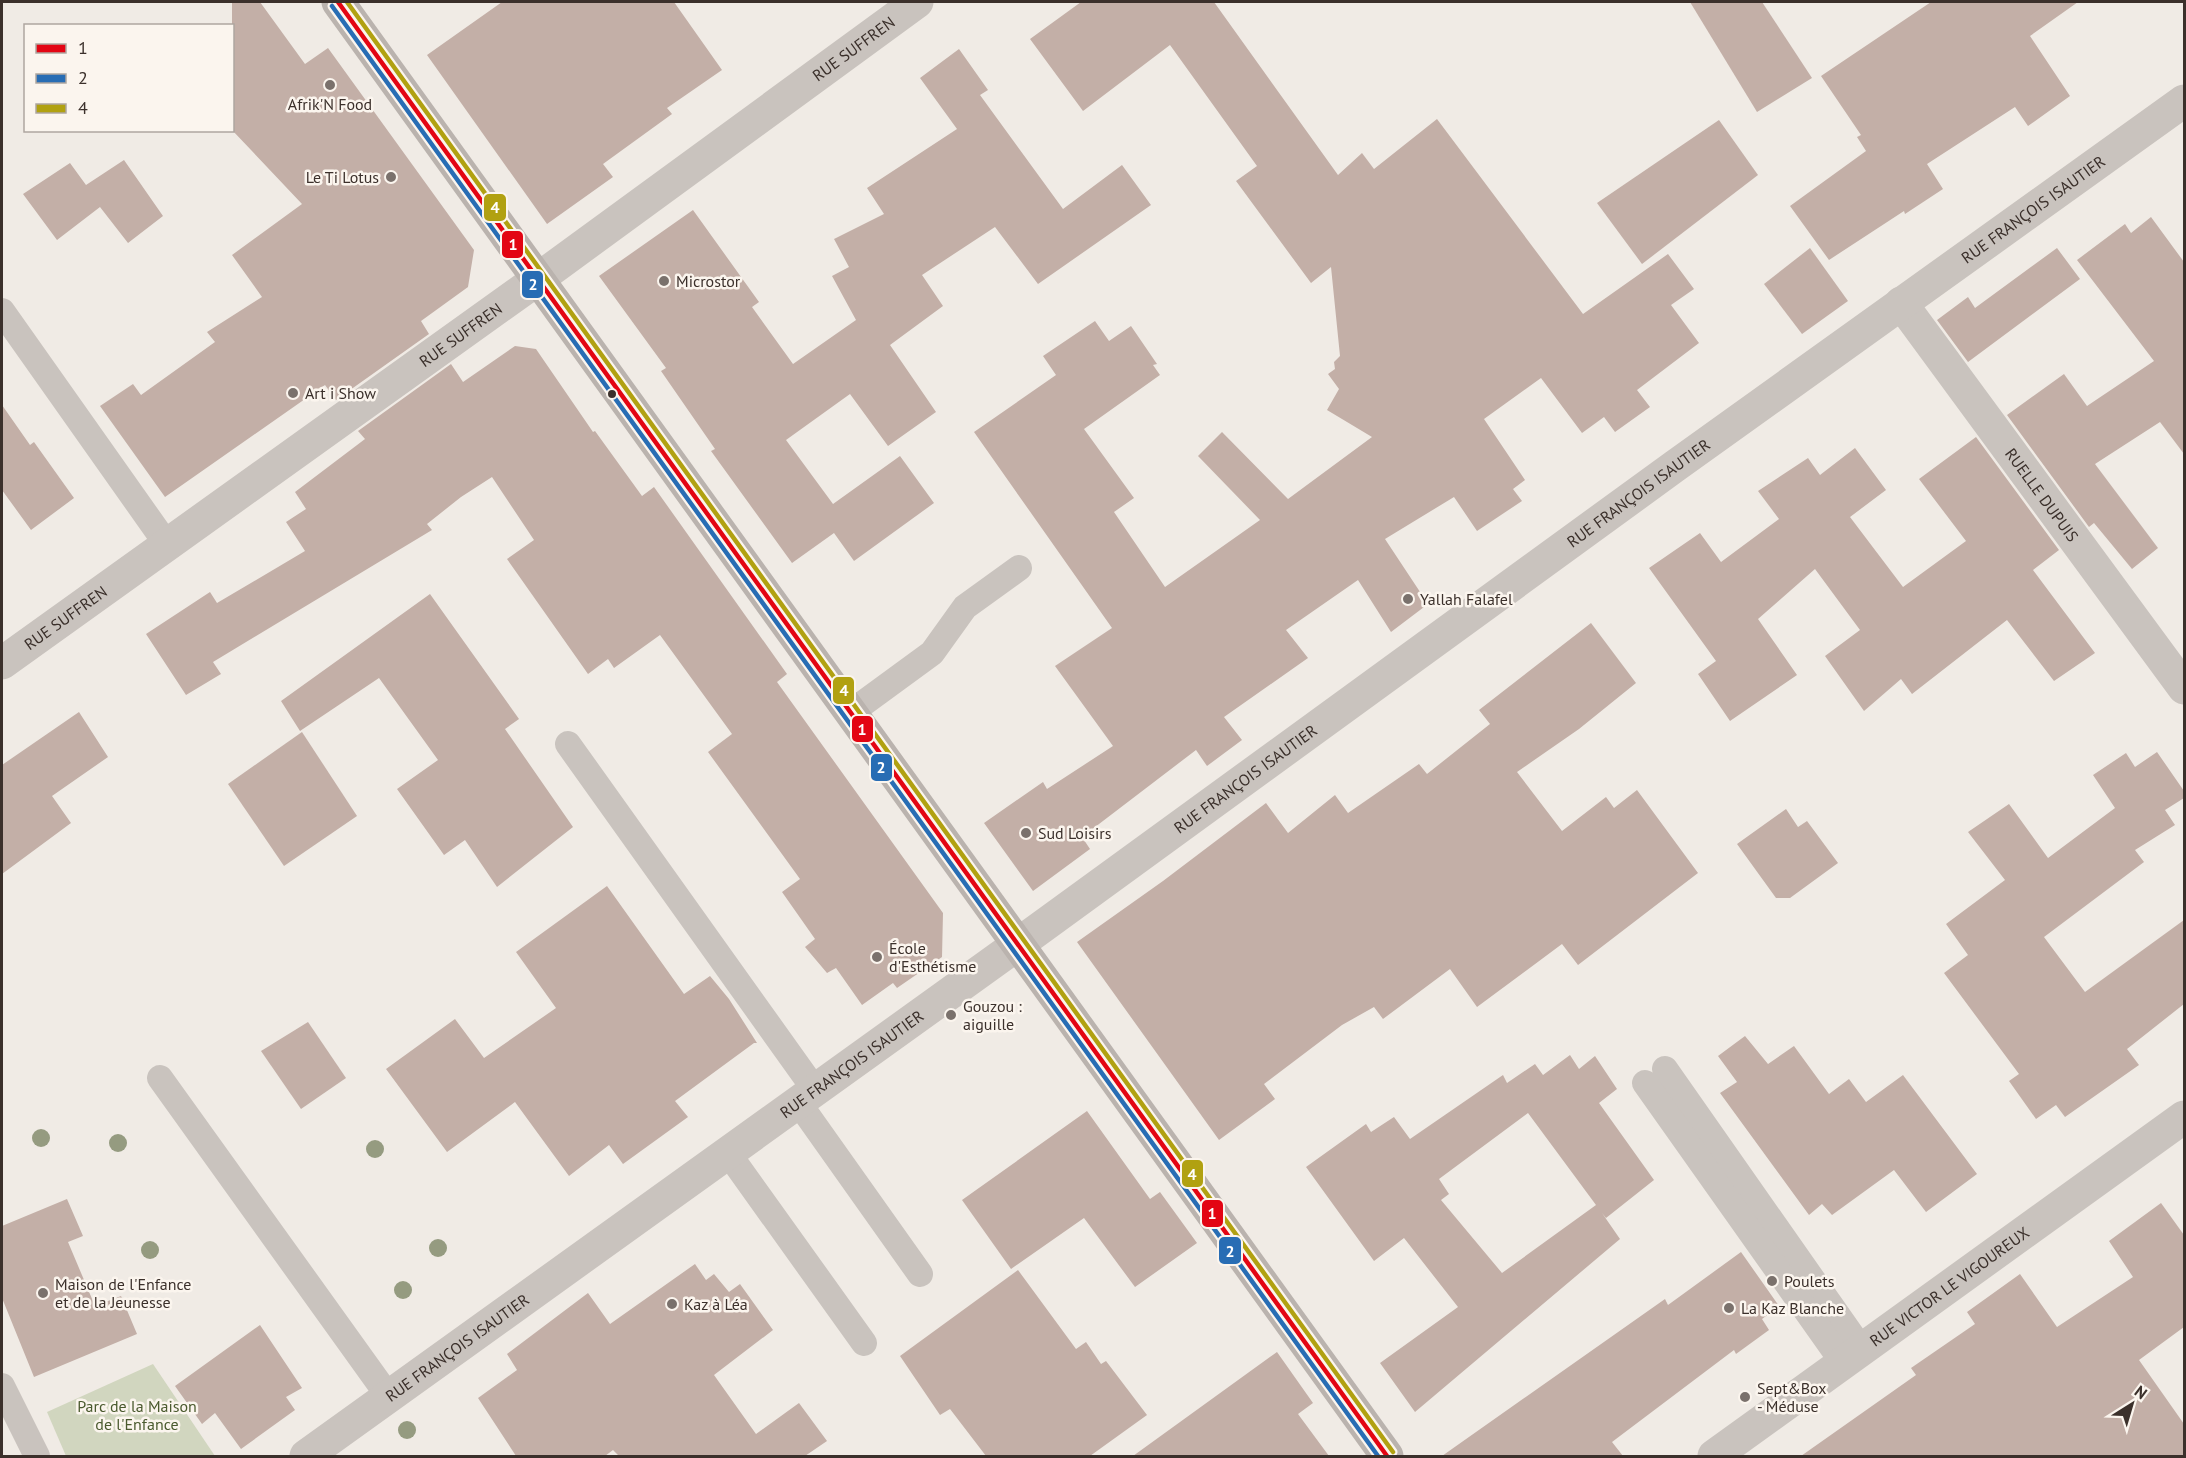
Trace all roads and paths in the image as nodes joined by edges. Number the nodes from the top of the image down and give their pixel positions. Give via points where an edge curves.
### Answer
1 (338, 2) edge
2 (917, 2) edge
3 (2184, 101) edge
4 (538, 279) junction
5 (1901, 303) junction
6 (2, 310) edge
7 (168, 546) junction
8 (1018, 568) dead end
9 (2, 663) edge
10 (2184, 688) edge
11 (850, 713) junction
12 (568, 744) dead end
13 (1017, 945) junction
14 (1655, 1076) dead end
15 (160, 1078) dead end
16 (807, 1096) junction
17 (2184, 1117) edge
18 (728, 1153) junction
19 (920, 1274) dead end
20 (864, 1343) dead end
21 (1853, 1357) junction
22 (2, 1386) edge
23 (388, 1397) junction
24 (342, 1446) edge
25 (37, 1456) edge
26 (306, 1456) edge
27 (1387, 1456) edge
28 (1714, 1456) edge

1 - 4 street
2 - 4 street, RUE SUFFREN
3 - 5 street, RUE FRANÇOIS ISAUTIER
4 - 7 street, RUE SUFFREN
4 - 11 street
5 - 10 street, RUELLE DUPUIS
5 - 13 street, RUE FRANÇOIS ISAUTIER
6 - 7 lane
7 - 9 street, RUE SUFFREN
8 - 11 lane via 965,607 932,653
11 - 13 street
12 - 16 lane
13 - 16 street, RUE FRANÇOIS ISAUTIER
13 - 27 street
14 - 21 lane
15 - 23 lane
16 - 18 street, RUE FRANÇOIS ISAUTIER
16 - 19 lane
17 - 21 street, RUE VICTOR LE VIGOUREUX
18 - 20 lane
18 - 23 street, RUE FRANÇOIS ISAUTIER
21 - 28 street, RUE VICTOR LE VIGOUREUX
22 - 25 lane
23 - 24 street, RUE FRANÇOIS ISAUTIER
24 - 26 street, RUE FRANÇOIS ISAUTIER

